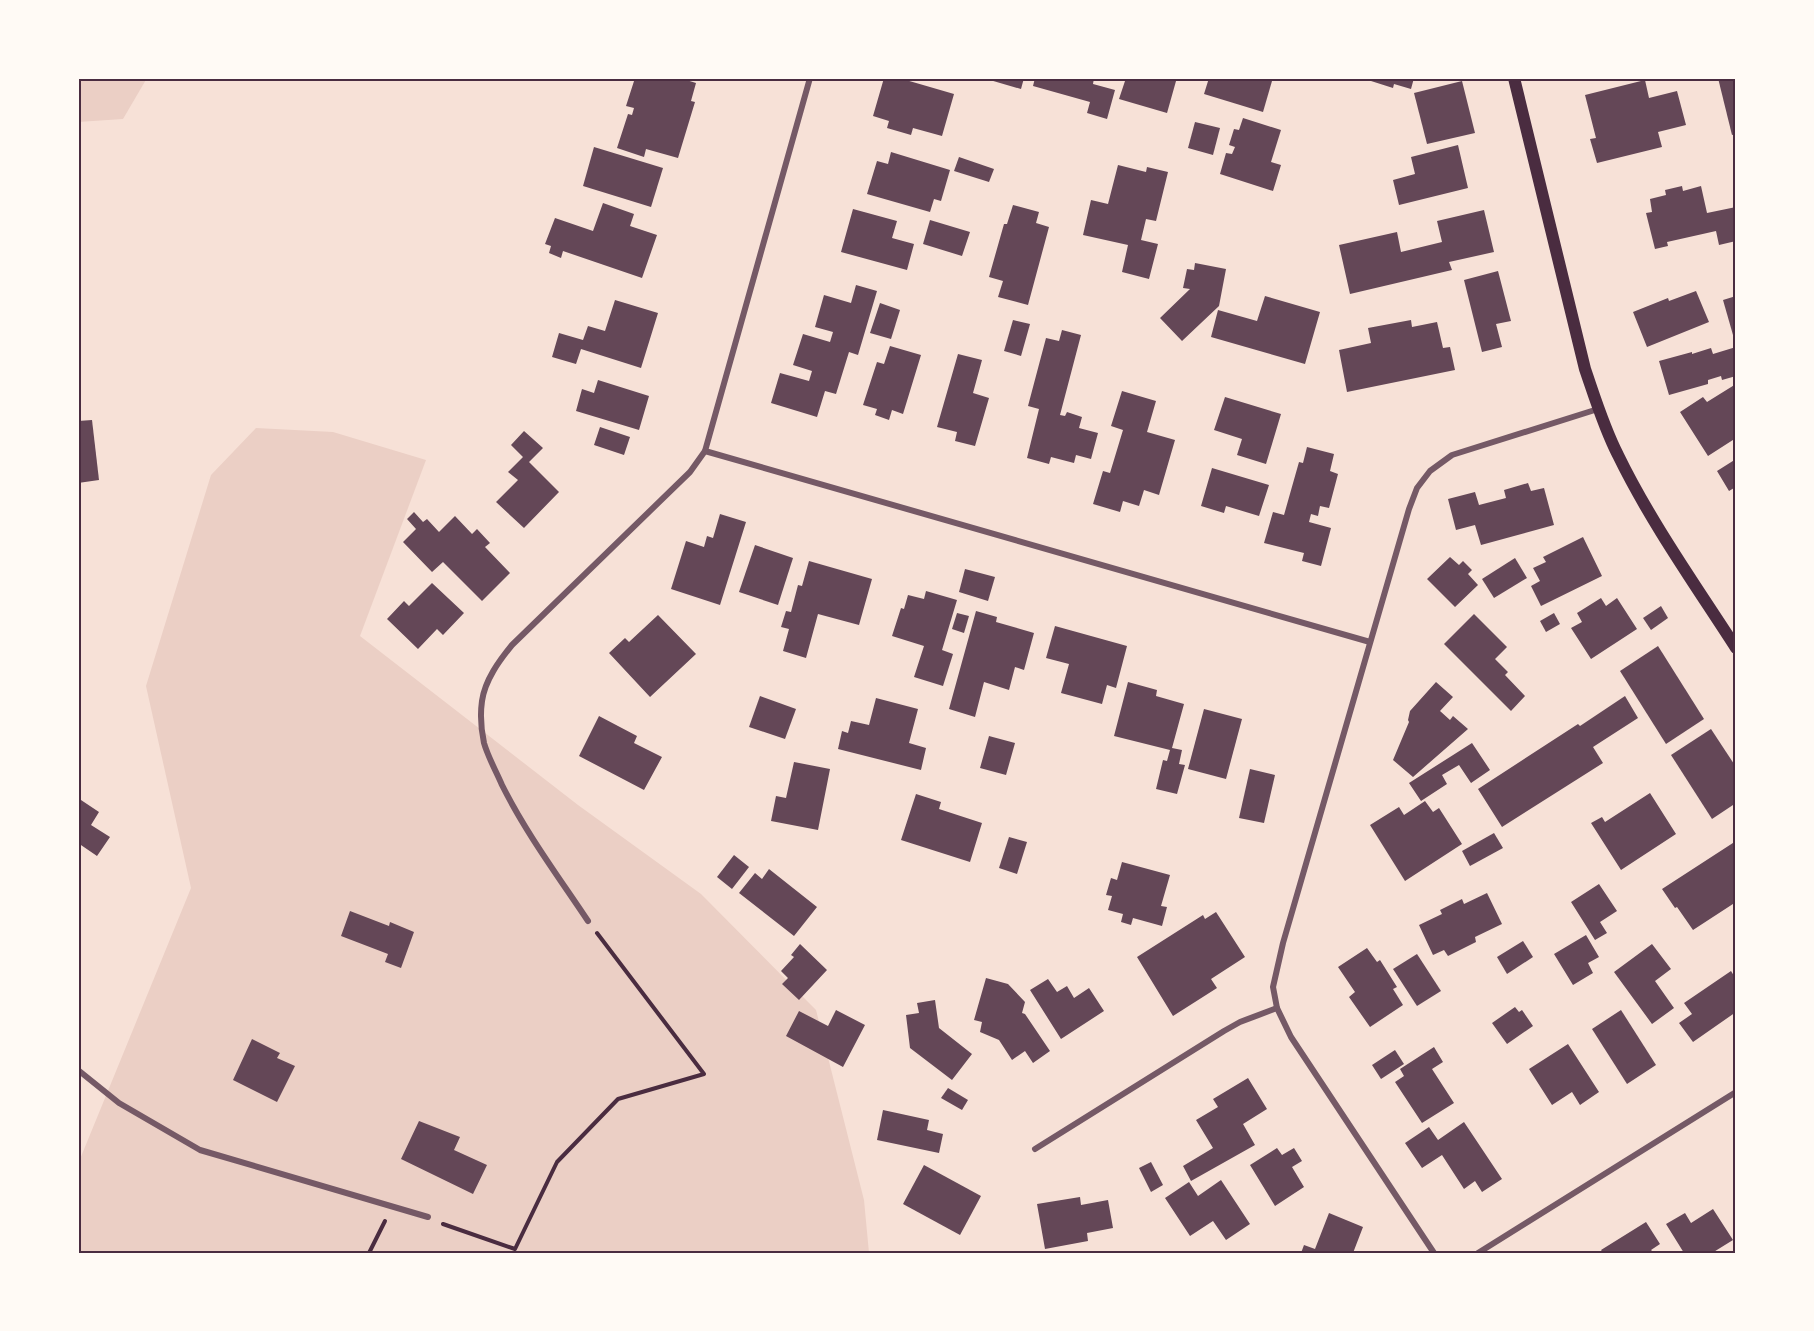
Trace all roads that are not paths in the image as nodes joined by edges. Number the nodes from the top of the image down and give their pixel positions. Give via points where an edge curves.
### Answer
1 (810, 78) edge
2 (1514, 78) edge
3 (1598, 409) junction
4 (705, 451) junction
5 (1370, 642) junction
6 (1736, 648) edge
7 (588, 921) road end
8 (1276, 1008) junction
9 (78, 1070) edge
10 (1736, 1092) edge
11 (1035, 1149) dead end
12 (428, 1217) dead end
13 (1434, 1253) edge
14 (1478, 1253) edge

1 - 4 street
2 - 3 main road
3 - 5 street via 1452,455 1430,471 1417,488 1409,509
3 - 6 main road via 1636,491
4 - 5 street
4 - 7 street via 690,472 512,645 499,661 482,699 484,743 494,768 515,811
5 - 8 street via 1283,943 1273,987
8 - 11 street via 1240,1022
8 - 13 street via 1291,1037
9 - 12 street via 119,1103 200,1150
10 - 14 street

